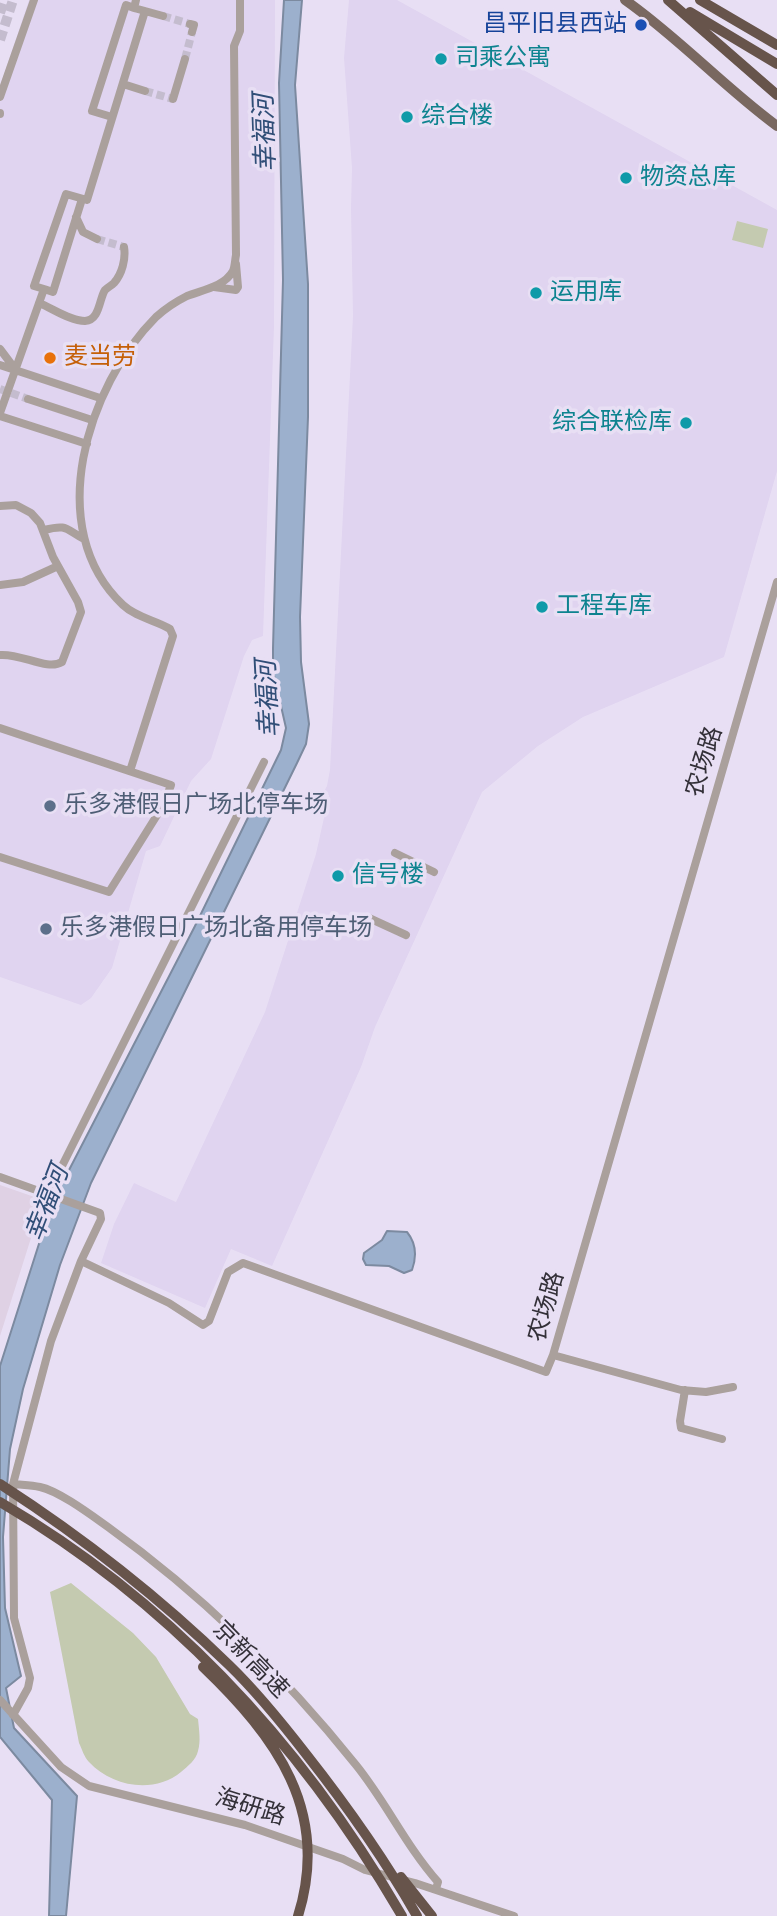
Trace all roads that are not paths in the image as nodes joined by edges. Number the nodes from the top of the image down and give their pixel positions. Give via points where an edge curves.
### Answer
1 (34, 0) edge
2 (240, 0) edge
3 (625, 0) edge
4 (669, 0) edge
5 (701, 0) edge
6 (135, 4) edge
7 (145, 11) junction
8 (163, 16) tunnel mouth
9 (777, 45) edge
10 (185, 59) tunnel mouth
11 (777, 64) edge
12 (122, 84) junction
13 (145, 91) tunnel mouth
14 (777, 96) edge
15 (0, 97) edge
16 (173, 99) dead end
17 (112, 117) junction
18 (777, 126) edge
19 (82, 199) junction
20 (76, 218) junction
21 (97, 239) tunnel mouth
22 (124, 247) dead end
23 (236, 259) junction
24 (214, 287) junction
25 (44, 289) junction
26 (39, 303) junction
27 (0, 349) edge
28 (0, 365) edge
29 (15, 370) junction
30 (28, 398) tunnel mouth
31 (100, 398) junction
32 (0, 415) edge
33 (92, 420) junction
34 (86, 444) junction
35 (0, 506) edge
36 (44, 530) junction
37 (84, 539) junction
38 (58, 566) junction
39 (777, 582) edge
40 (0, 585) edge
41 (0, 655) edge
42 (0, 728) edge
43 (264, 762) dead end
44 (130, 771) junction
45 (396, 853) dead end
46 (0, 857) edge
47 (434, 872) dead end
48 (369, 918) dead end
49 (406, 935) dead end
50 (0, 1177) edge
51 (49, 1194) junction
52 (81, 1261) junction
53 (553, 1355) junction
54 (733, 1387) dead end
55 (685, 1390) junction
56 (722, 1439) dead end
57 (0, 1484) edge
58 (13, 1484) junction
59 (0, 1502) edge
60 (163, 1620) junction
61 (0, 1700) edge
62 (10, 1712) junction
63 (404, 1886) junction
64 (436, 1889) junction
65 (298, 1916) edge
66 (402, 1916) edge
67 (417, 1916) edge
68 (432, 1916) edge
69 (514, 1916) edge

1 - 15 street
2 - 23 street via 240,31 234,46
3 - 18 main road
4 - 11 highway
4 - 14 highway
5 - 9 highway
6 - 7 street
6 - 17 street via 126,5 92,111
7 - 8 street
7 - 12 street
10 - 16 street
12 - 13 street
12 - 17 street
17 - 19 street via 87,200
19 - 20 street
19 - 25 street via 66,194 34,286
20 - 21 street via 83,232
20 - 25 street via 54,292
22 - 26 street via 125,260 118,277 105,290 92,318 71,317
23 - 24 street via 232,271
23 - 24 street via 236,290
24 - 31 street via 169,306 156,317 128,349
25 - 26 street
26 - 29 street
27 - 29 street
28 - 29 street
29 - 31 street
29 - 32 street
30 - 33 street
31 - 33 street
32 - 34 street
33 - 34 street
34 - 37 street via 81,495
35 - 36 street via 16,505 31,513
36 - 37 street via 62,526
36 - 38 street
37 - 44 street via 92,563 111,593 132,612 173,632
38 - 40 street via 23,582
38 - 41 street via 81,612 62,662 46,665 13,653
39 - 53 street, 农场路
42 - 44 street
43 - 51 street
44 - 46 street via 171,785 109,892
45 - 47 street
48 - 49 street
50 - 51 street
51 - 52 street via 100,1213
52 - 53 street, 农场路 via 204,1325 228,1272 243,1263 546,1372
52 - 58 street via 51,1341
53 - 55 street
54 - 55 street
55 - 56 street via 681,1429
57 - 63 highway, 京新高速 via 106,1557 231,1667 277,1717
58 - 62 street via 14,1618 30,1678
58 - 64 street via 42,1487 85,1510 205,1602 305,1704 358,1767 438,1882
59 - 60 highway, 京新高速 via 95,1565
60 - 65 highway via 276,1753 298,1795 309,1852 309,1873
60 - 66 highway, 京新高速 via 267,1723 317,1785
61 - 62 street, 海研路
62 - 64 street, 海研路 via 61,1767 89,1786 245,1825 343,1858 365,1870
63 - 67 highway
63 - 68 highway
64 - 69 street, 海研路

